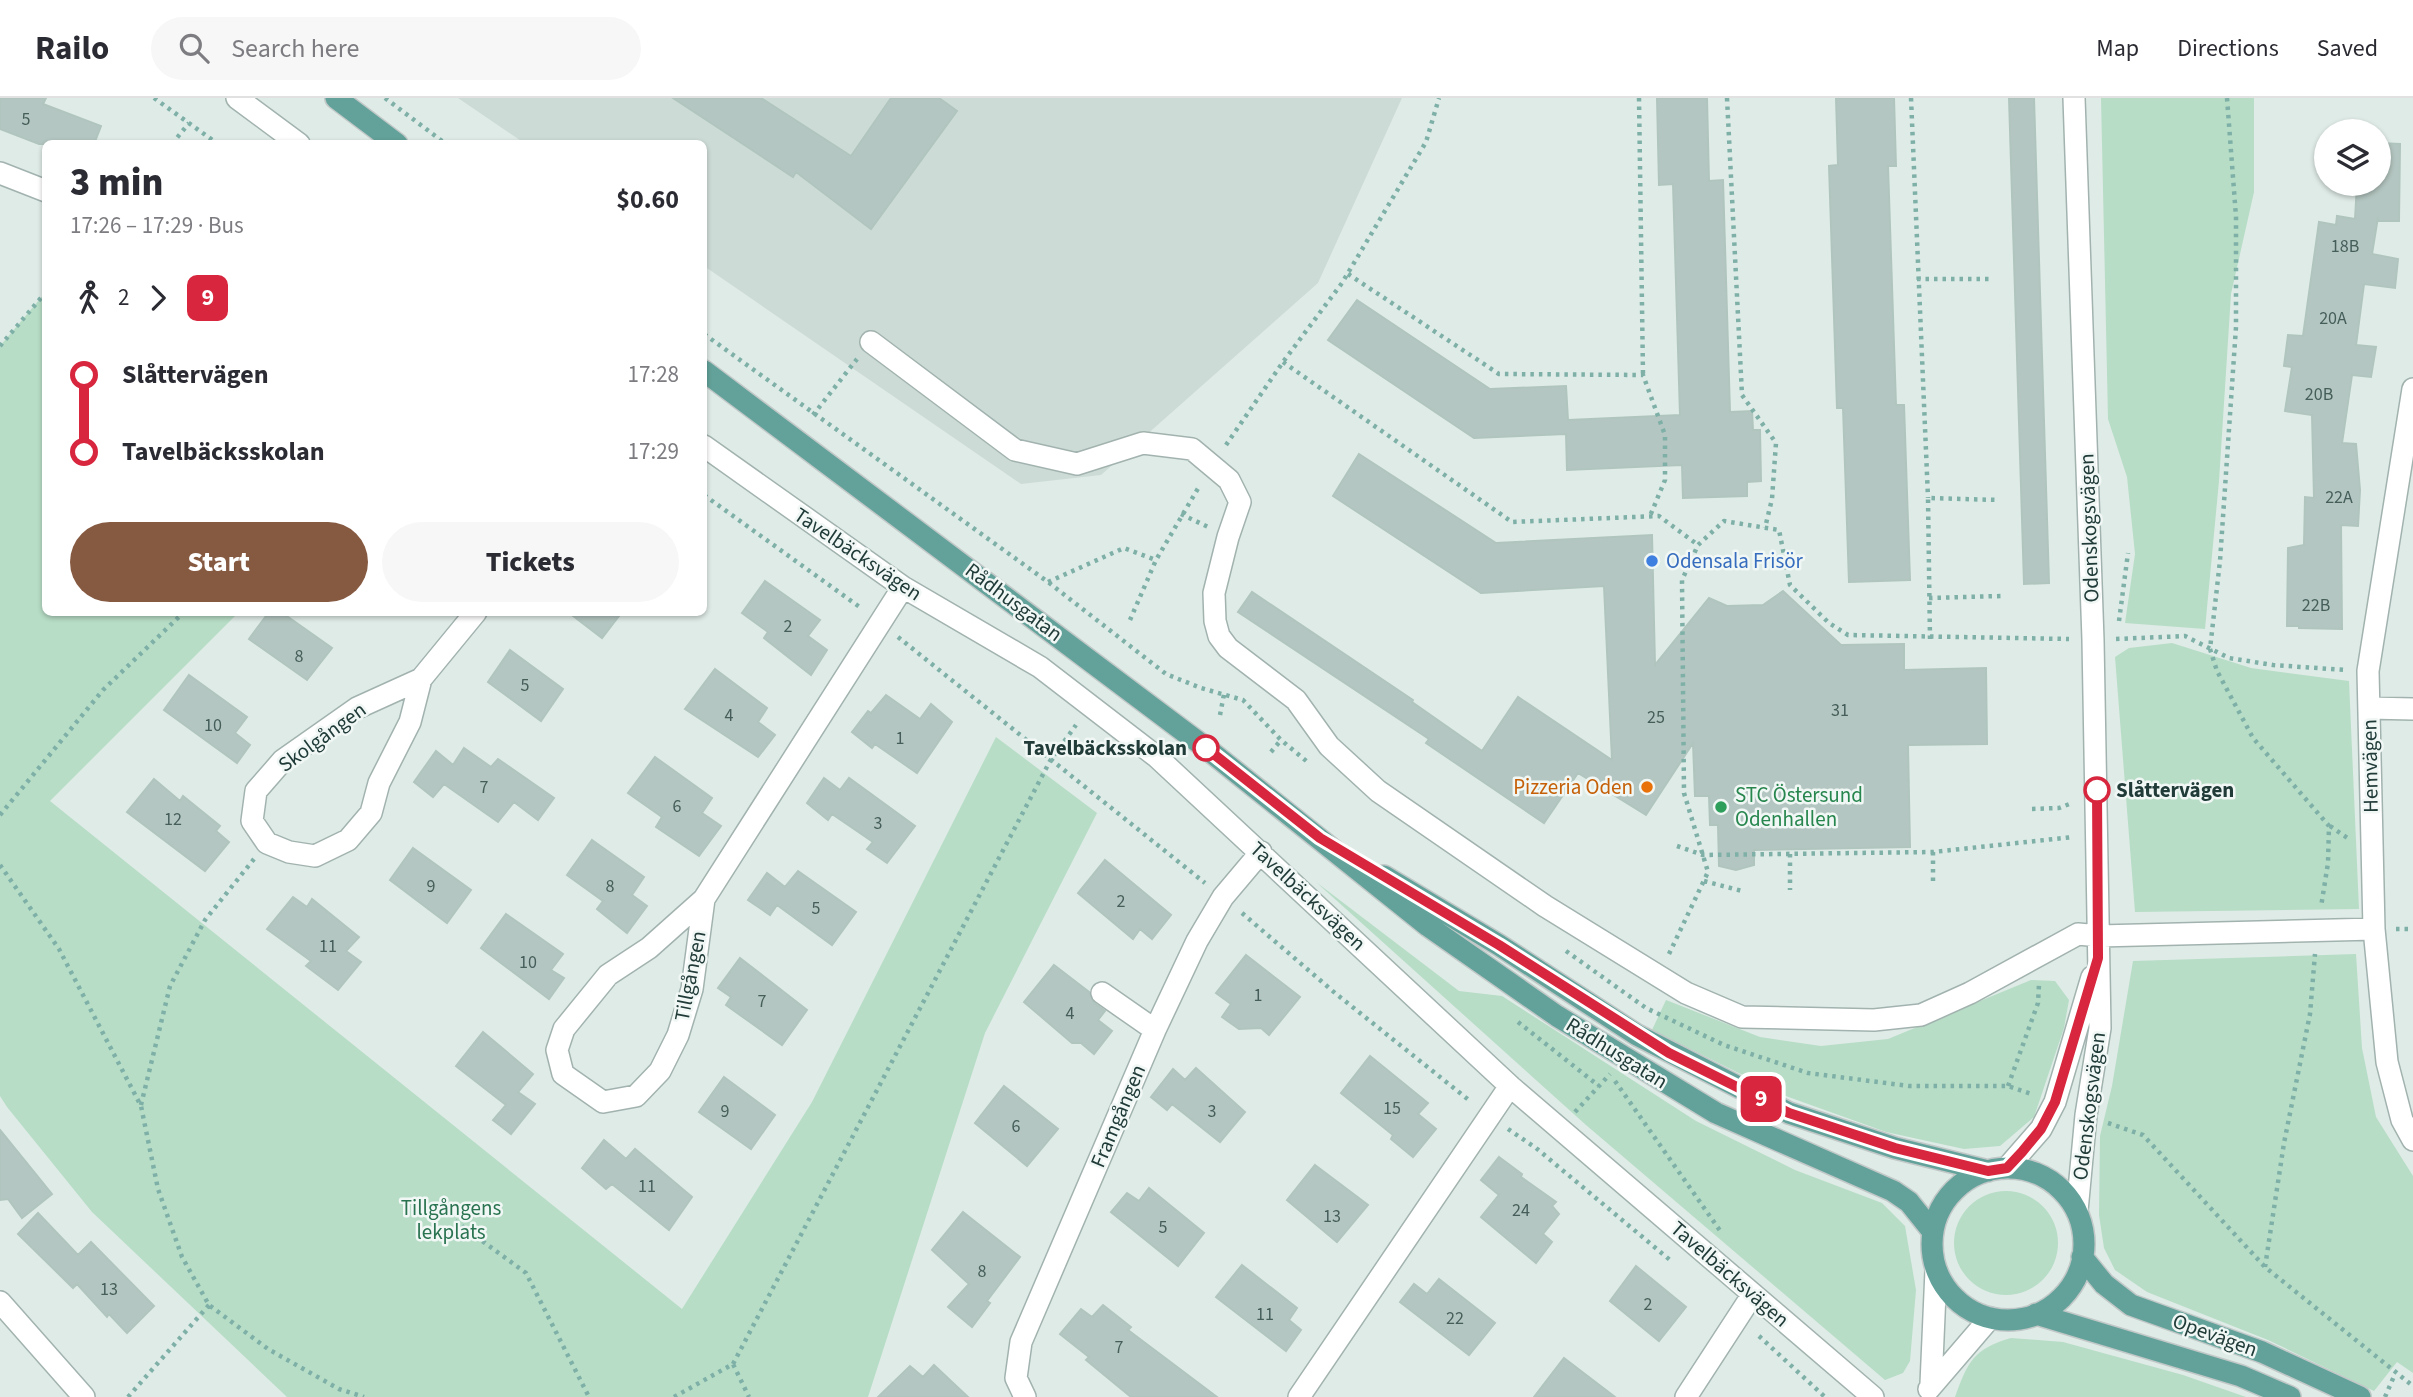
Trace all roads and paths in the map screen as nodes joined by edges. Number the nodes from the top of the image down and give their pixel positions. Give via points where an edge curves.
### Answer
1 (154, 98) edge
2 (237, 98) edge
3 (336, 98) edge
4 (385, 98) edge
5 (1439, 98) edge
6 (1639, 98) edge
7 (1727, 98) edge
8 (1911, 98) edge
9 (2074, 98) edge
10 (2227, 98) edge
11 (189, 123) junction
12 (175, 140) edge
13 (212, 140) edge
14 (294, 140) edge
15 (392, 140) edge
16 (441, 140) edge
17 (0, 173) edge
18 (42, 189) edge
19 (1348, 274) junction
20 (1917, 279) junction
21 (1993, 279) dead end
22 (42, 297) edge
23 (871, 342) joint
24 (0, 346) edge
25 (1283, 362) junction
26 (707, 373) edge
27 (1643, 374) junction
28 (2413, 389) edge
29 (813, 415) dead end
30 (707, 448) edge
31 (1213, 466) junction
32 (707, 497) edge
33 (1928, 498) junction
34 (1999, 500) dead end
35 (1650, 516) junction
36 (1765, 528) junction
37 (1698, 545) junction
38 (2128, 553) dead end
39 (1156, 560) junction
40 (1048, 582) dead end
41 (903, 587) junction
42 (2001, 596) dead end
43 (1929, 598) junction
44 (180, 616) edge
45 (473, 616) edge
46 (879, 621) junction
47 (1130, 621) dead end
48 (1930, 639) junction
49 (2117, 639) junction
50 (2093, 640) junction
51 (2210, 649) junction
52 (2368, 671) junction
53 (421, 679) junction
54 (1224, 694) dead end
55 (2369, 708) junction
56 (2413, 709) edge
57 (1220, 715) dead end
58 (1077, 725) dead end
59 (1281, 740) dead end
60 (1271, 752) dead end
61 (1050, 761) junction
62 (1684, 793) dead end
63 (2076, 801) dead end
64 (2032, 809) dead end
65 (0, 815) edge
66 (2079, 836) dead end
67 (1320, 838) junction
68 (267, 843) junction
69 (1677, 846) dead end
70 (1261, 852) junction
71 (1933, 852) junction
72 (1790, 854) junction
73 (0, 865) edge
74 (1704, 881) dead end
75 (1933, 886) dead end
76 (1790, 890) dead end
77 (1742, 891) dead end
78 (1223, 897) junction
79 (704, 899) junction
80 (2374, 929) junction
81 (2317, 930) junction
82 (2099, 936) junction
83 (2040, 954) junction
84 (2098, 958) junction
85 (1102, 993) dead end
86 (1514, 1019) dead end
87 (1154, 1030) junction
88 (1610, 1074) dead end
89 (1510, 1086) junction
90 (1599, 1086) dead end
91 (2008, 1086) dead end
92 (141, 1106) junction
93 (1490, 1117) junction
94 (2413, 1140) edge
95 (1997, 1169) junction
96 (2077, 1211) junction
97 (456, 1220) dead end
98 (1933, 1232) junction
99 (1726, 1240) dead end
100 (2082, 1257) junction
101 (1675, 1264) dead end
102 (2265, 1267) dead end
103 (1936, 1270) junction
104 (1753, 1294) junction
105 (0, 1302) edge
106 (209, 1305) junction
107 (2036, 1314) junction
108 (1740, 1317) junction
109 (1990, 1318) junction
110 (733, 1364) junction
111 (2395, 1374) dead end
112 (1928, 1391) edge
113 (85, 1397) edge
114 (128, 1397) edge
115 (364, 1397) edge
116 (589, 1397) edge
117 (674, 1397) edge
118 (750, 1397) edge
119 (1025, 1397) edge
120 (1299, 1397) edge
121 (1686, 1397) edge
122 (1825, 1397) edge
123 (1872, 1397) edge
124 (2290, 1397) edge
125 (2360, 1397) edge
126 (2385, 1397) edge

1 - 11 path
2 - 14 street
3 - 15 main road
4 - 16 path
5 - 19 path via 1426,142
6 - 27 path
7 - 36 path via 1742,395 1776,443
8 - 20 path
9 - 50 street, Odenskogsvägen
10 - 51 path via 2236,217 2236,327
11 - 12 path
11 - 13 path
17 - 18 street
19 - 25 path
19 - 27 path via 1499,374
20 - 21 path
20 - 33 path
22 - 24 path
23 - 29 path
23 - 31 street via 1015,450 1077,464 1143,443 1192,449
25 - 31 path
25 - 35 path via 1512,522
26 - 67 main road, Rådhusgatan
27 - 35 path via 1665,435 1665,480
28 - 52 street, Hemvägen
30 - 41 street, Tavelbäcksvägen
31 - 39 path
31 - 83 street via 1229,480 1240,502 1214,593 1215,621 1228,648 1296,700 1329,746 1378,791 1545,906 1686,993 1742,1017 1874,1020 1920,1015
32 - 46 path
33 - 34 path
33 - 43 path
35 - 37 path via 1659,516
36 - 37 path via 1724,522
36 - 48 path via 1779,530 1790,585 1829,623 1848,635
37 - 62 path via 1682,580
38 - 49 path
39 - 40 path via 1124,548
39 - 47 path
41 - 46 street, Tillgången
41 - 70 street, Tavelbäcksvägen via 1040,667 1157,757
42 - 43 path
43 - 48 path
44 - 65 path via 103,690
45 - 53 street, Skolgången
46 - 61 path
46 - 79 street, Tillgången
48 - 50 path
49 - 50 path
49 - 51 path via 2185,636
50 - 82 street, Odenskogsvägen
51 - 52 path via 2229,658 2273,665
51 - 81 path via 2253,738 2329,826
52 - 55 street, Hemvägen
53 - 68 street, Skolgången via 357,708 283,760 256,791 252,821
53 - 68 street, Skolgången via 411,722 379,783 371,813 348,840 315,856
54 - 57 path
55 - 56 street
55 - 80 street, Hemvägen
58 - 61 path
59 - 60 path
61 - 78 path
61 - 110 path
63 - 64 path via 2059,808
66 - 71 path
67 - 95 main road, Rådhusgatan via 1499,945 1637,1035 1789,1113 1895,1148
67 - 98 main road, Rådhusgatan via 1428,926 1568,1023 1716,1113 1893,1191 1909,1202
68 - 92 path via 205,920 170,986
69 - 72 path via 1703,855
70 - 78 street, Framgången
70 - 89 street, Tavelbäcksvägen
71 - 72 path
71 - 75 path
72 - 76 path
73 - 92 path via 59,949
74 - 77 path
78 - 87 street, Framgången
78 - 93 path
79 - 79 street, Tillgången via 649,948 608,975 564,1028 558,1050 564,1074 603,1102 636,1096 660,1071 678,1035 692,989
80 - 81 street
80 - 94 street, Hemvägen via 2387,1062 2402,1120
81 - 82 street
81 - 102 path via 2310,1014
82 - 83 street via 2078,934
82 - 84 street, Odenskogsvägen
83 - 91 path via 2038,1003
84 - 95 street, Odenskogsvägen via 2055,1102 2041,1129
84 - 96 street, Odenskogsvägen via 2100,1028
85 - 87 street
86 - 90 path
87 - 119 street, Framgången via 1021,1342 1016,1378
88 - 99 path
89 - 93 street
89 - 104 street, Tavelbäcksvägen
92 - 106 path via 158,1189 182,1258
93 - 101 path via 1536,1147
93 - 120 street
95 - 96 main road via 2025,1170 2046,1178 2064,1192
95 - 98 main road via 1970,1177 1953,1191 1940,1208
96 - 100 main road
97 - 116 path via 526,1273
98 - 103 main road
100 - 107 main road via 2070,1287
100 - 125 main road, Opevägen via 2104,1284 2131,1305 2262,1352
103 - 109 main road via 1948,1292 1967,1308
103 - 112 street
104 - 108 street
104 - 123 street, Tavelbäcksvägen
105 - 113 street
106 - 114 path
106 - 115 path via 268,1349 339,1389
107 - 109 main road via 2013,1320
107 - 124 main road, Opevägen via 2241,1376
108 - 121 street
108 - 122 path
109 - 112 street
110 - 117 path
110 - 118 path
111 - 126 path

